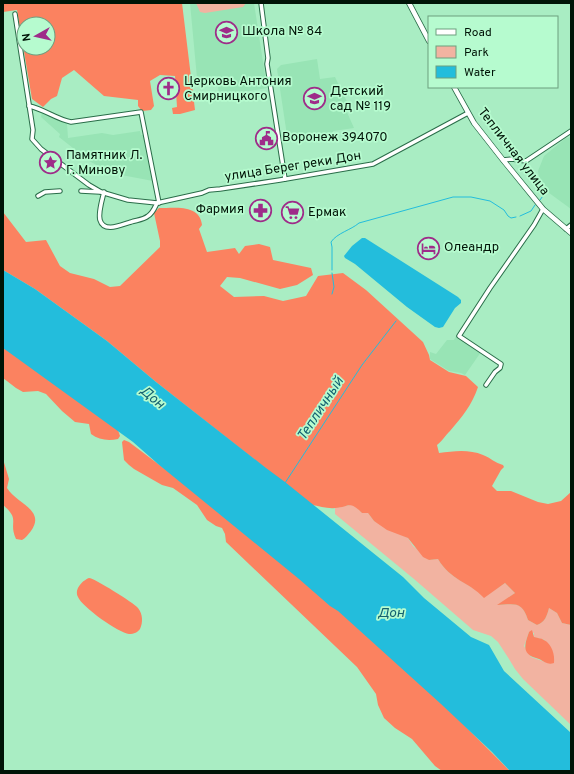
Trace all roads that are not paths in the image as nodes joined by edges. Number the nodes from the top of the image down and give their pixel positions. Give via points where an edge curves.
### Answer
1 (261, 3) edge
2 (410, 3) edge
3 (14, 14) dead end
4 (428, 39) edge
5 (455, 88) edge
6 (29, 106) junction
7 (468, 113) junction
8 (571, 131) edge
9 (503, 160) junction
10 (284, 179) junction
11 (60, 191) dead end
12 (80, 191) dead end
13 (103, 192) junction
14 (38, 196) dead end
15 (158, 203) junction
16 (543, 209) junction
17 (571, 225) edge
18 (566, 229) junction
19 (571, 233) edge
20 (486, 385) dead end

1 - 10 street
2 - 4 street
3 - 6 street
5 - 7 street, Тепличная улица
6 - 13 street, улица Берег реки Дон via 34,130 32,139 41,149
6 - 15 street via 71,122 141,112
7 - 9 street, Тепличная улица
7 - 10 street, улица Берег реки Дон via 373,164
8 - 9 street via 526,160
9 - 16 street, Тепличная улица
10 - 15 street, улица Берег реки Дон via 208,190
11 - 14 street via 45,192
12 - 13 street
13 - 15 street, улица Берег реки Дон via 128,200
13 - 15 street via 100,222 104,226 119,227 146,217
16 - 18 street, Тепличная улица
16 - 20 street via 459,336 501,364
17 - 18 street
18 - 19 street, Тепличная улица

